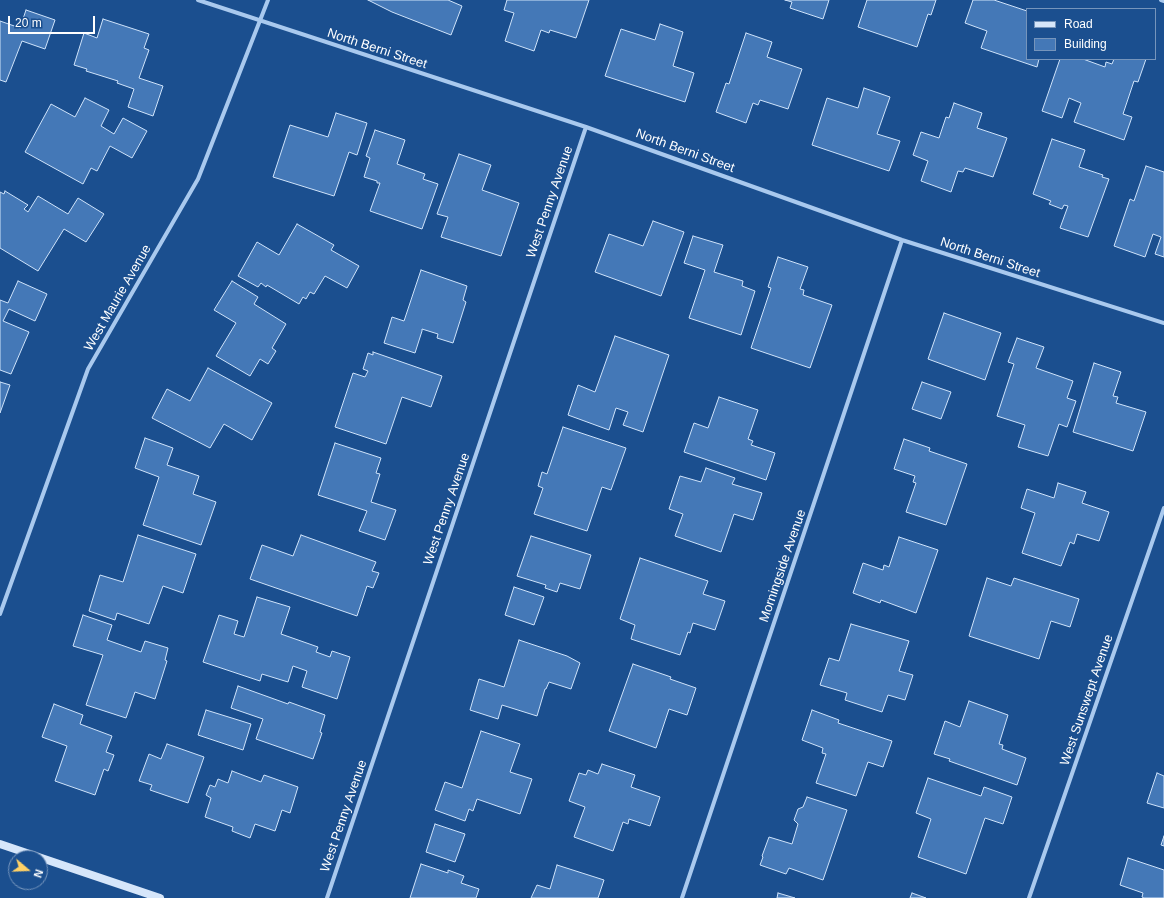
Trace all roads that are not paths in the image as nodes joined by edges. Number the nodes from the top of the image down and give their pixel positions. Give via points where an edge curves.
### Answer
1 (198, 0) edge
2 (268, 0) edge
3 (1161, 0) edge
4 (1164, 1) edge
5 (260, 21) junction
6 (586, 127) junction
7 (902, 240) junction
8 (1164, 323) edge
9 (1164, 508) edge
10 (0, 614) edge
11 (0, 844) edge
12 (160, 898) edge
13 (327, 898) edge
14 (682, 898) edge
15 (1029, 898) edge

1 - 5 street, North Berni Street
2 - 5 street, West Maurie Avenue
3 - 4 street
5 - 6 street, North Berni Street
5 - 10 street, West Maurie Avenue via 198,179 88,370
6 - 7 street, North Berni Street
6 - 13 street, West Penny Avenue
7 - 8 street, North Berni Street
7 - 14 street, Morningside Avenue
9 - 15 street, West Sunswept Avenue
11 - 12 street

